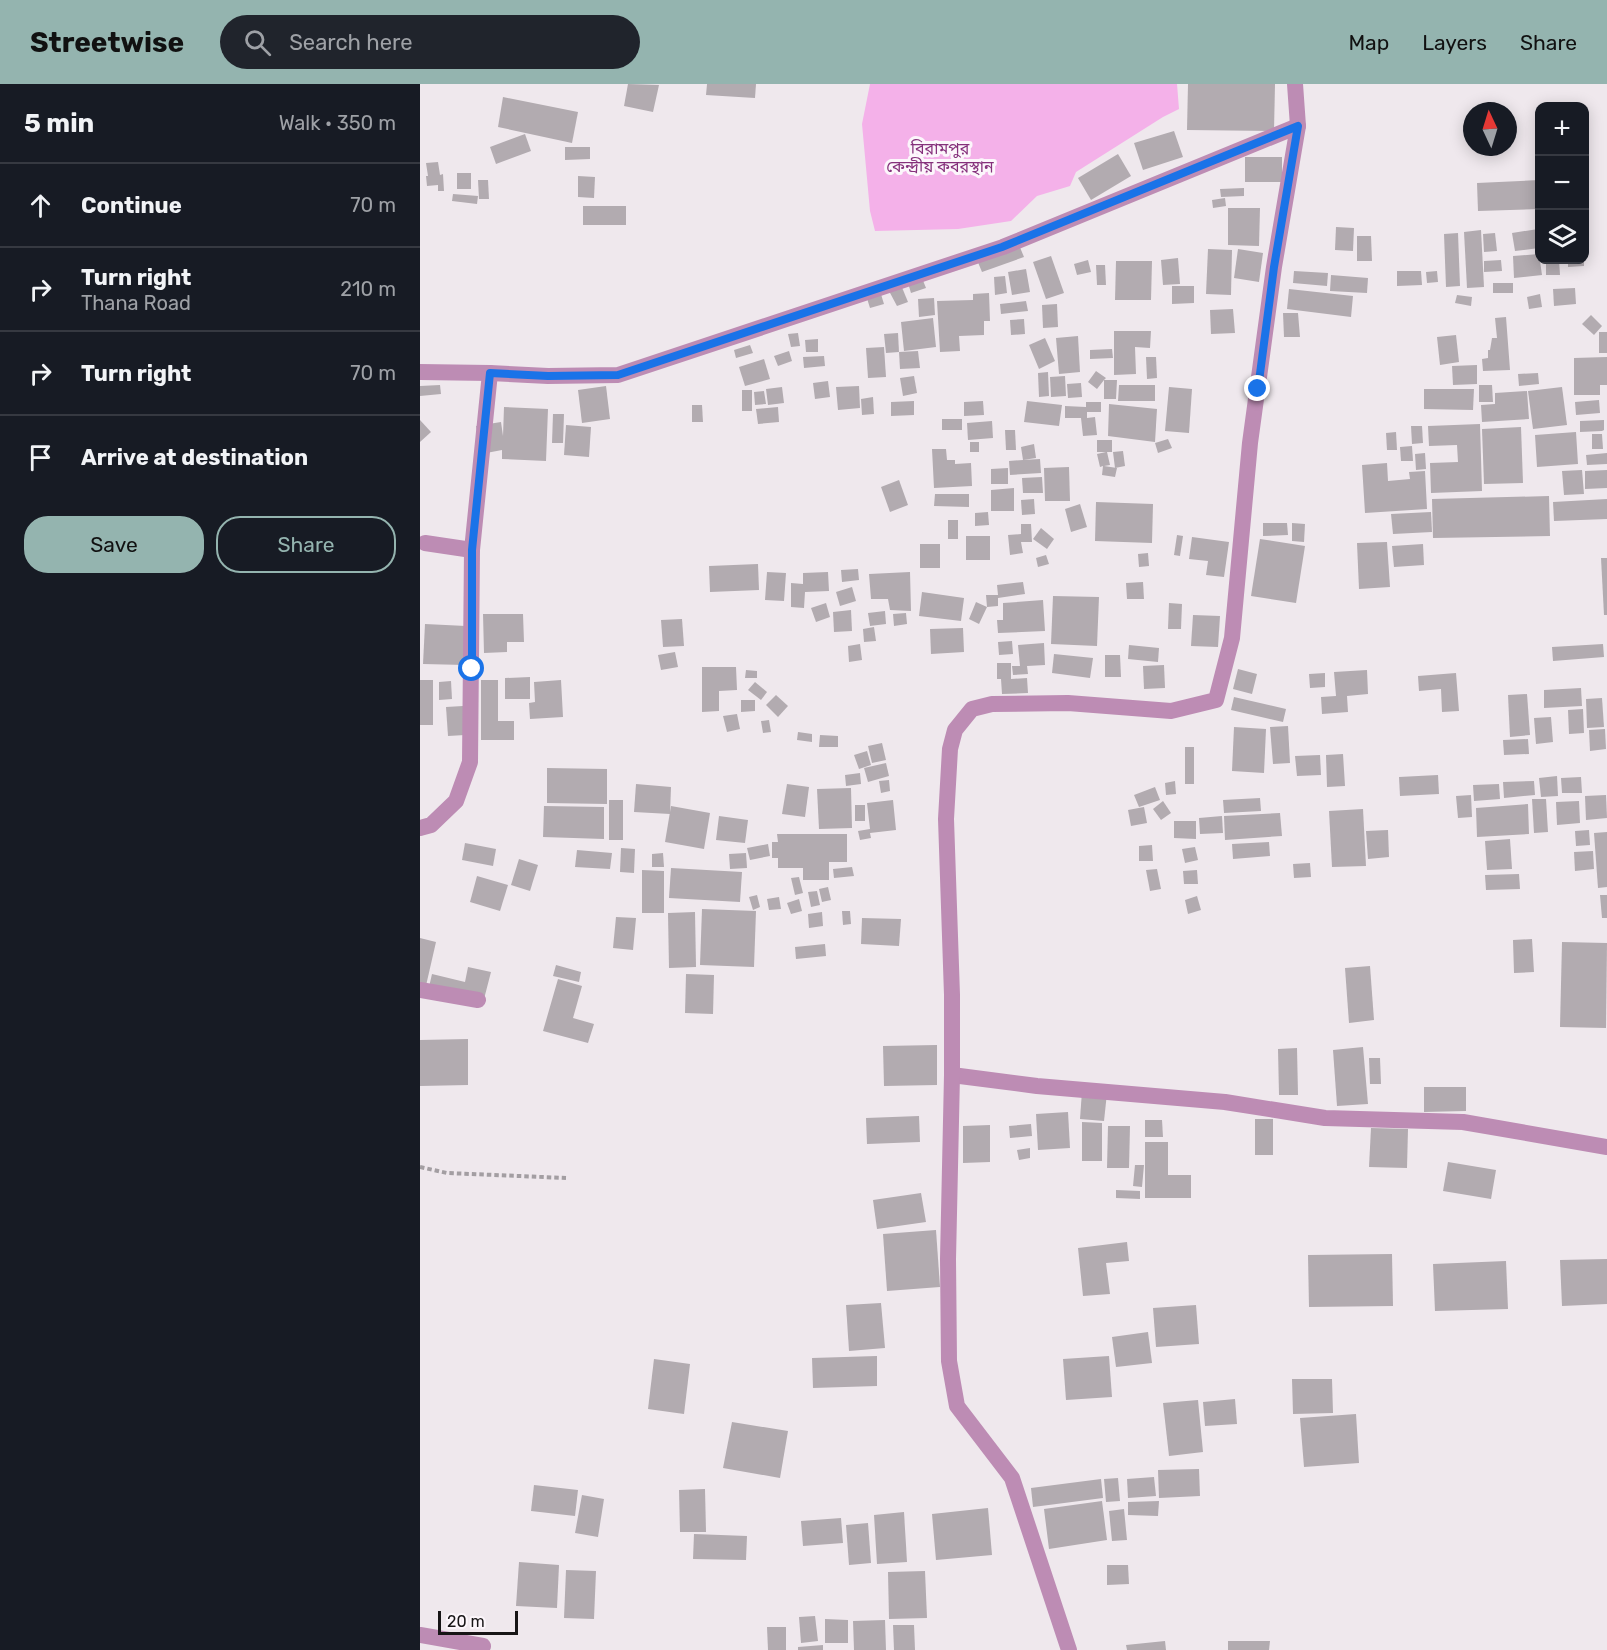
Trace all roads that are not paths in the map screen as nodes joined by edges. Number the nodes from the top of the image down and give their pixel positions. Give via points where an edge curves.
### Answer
1 (1295, 84) edge
2 (1298, 126) junction
3 (420, 372) edge
4 (490, 373) junction
5 (425, 543) dead end
6 (472, 550) junction
7 (420, 828) edge
8 (420, 990) edge
9 (478, 1000) dead end
10 (952, 1075) junction
11 (1607, 1147) edge
12 (420, 1635) edge
13 (483, 1646) dead end
14 (1069, 1650) edge

1 - 2 street
2 - 4 street via 1002,247 618,375
2 - 10 street via 1250,442 1232,638 1216,700 1171,711 1068,703 992,704 972,709 955,729 946,819
3 - 4 street
4 - 6 street
5 - 6 street
6 - 7 street via 470,762 456,801 431,825
8 - 9 street
10 - 11 street via 1224,1102 1325,1118 1463,1122
10 - 14 street via 949,1361 957,1406 1012,1478
12 - 13 street

